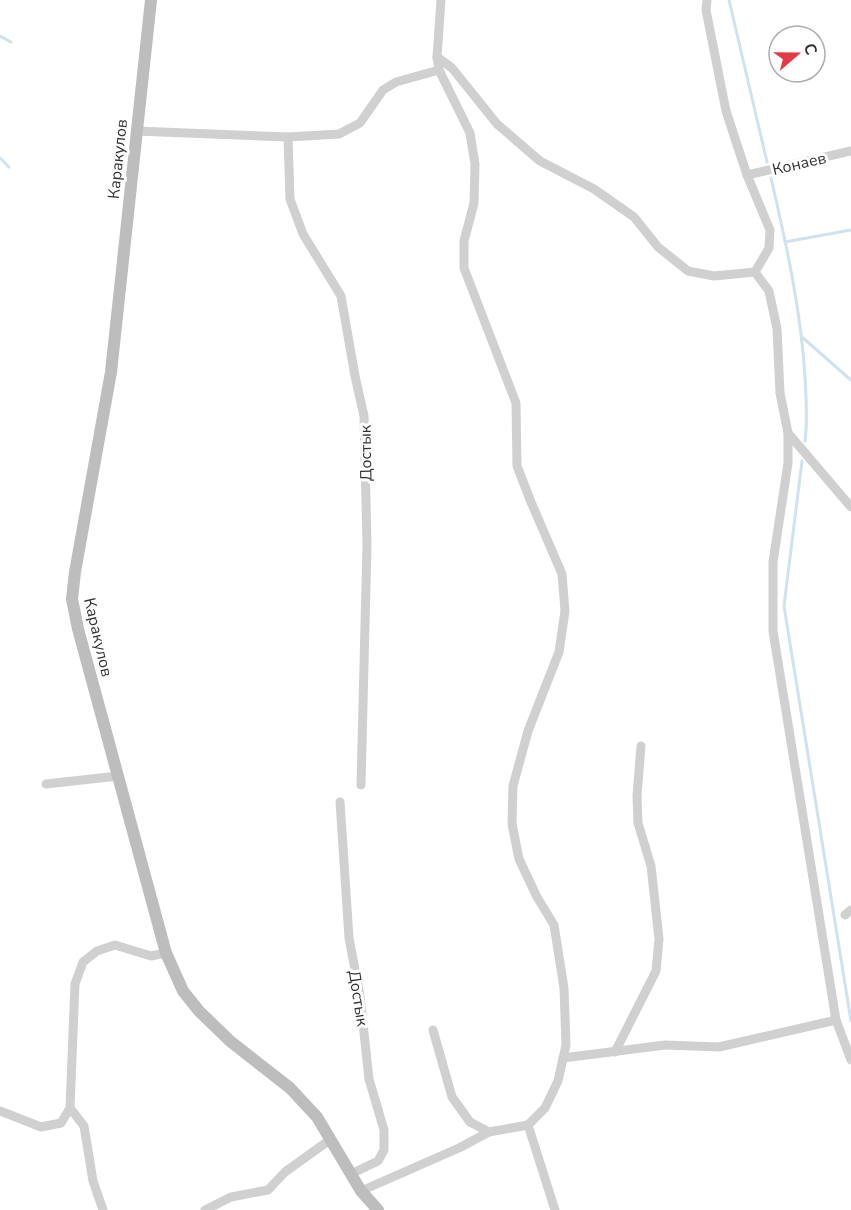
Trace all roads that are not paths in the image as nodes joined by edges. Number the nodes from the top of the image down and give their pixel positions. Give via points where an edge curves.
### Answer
1 (151, 0) edge
2 (441, 0) edge
3 (707, 0) edge
4 (437, 57) junction
5 (439, 70) junction
6 (136, 131) junction
7 (288, 137) junction
8 (851, 151) edge
9 (747, 175) junction
10 (755, 272) junction
11 (788, 433) junction
12 (851, 507) edge
13 (641, 746) dead end
14 (118, 776) junction
15 (46, 784) dead end
16 (361, 785) dead end
17 (340, 802) dead end
18 (166, 953) junction
19 (836, 1020) junction
20 (433, 1030) dead end
21 (615, 1052) junction
22 (563, 1058) junction
23 (851, 1060) edge
24 (70, 1108) junction
25 (0, 1111) edge
26 (528, 1125) junction
27 (489, 1132) junction
28 (331, 1139) junction
29 (351, 1174) junction
30 (361, 1191) junction
31 (103, 1210) edge
32 (205, 1210) edge
33 (378, 1210) edge
34 (555, 1210) edge

1 - 6 main road, Каракулов
2 - 4 street
3 - 9 street via 726,111
4 - 5 street
4 - 10 street via 452,68 497,124 540,161 594,189 634,217 658,247 688,271 714,276
5 - 7 street via 396,82 383,90 360,123 339,134
5 - 22 street via 470,133 475,164 474,203 464,241 464,268 516,403 517,466 562,574 565,611 559,652 528,731 513,786 512,824 519,859 554,925 564,988
6 - 7 street
6 - 14 main road, Каракулов via 111,372 72,599
7 - 16 street, Достык via 290,199 303,234 341,296 364,416 367,545
8 - 9 street, Конаев
9 - 10 street via 770,230 769,248
10 - 11 street via 769,291 777,329 780,393
11 - 12 street
11 - 19 street via 788,463 773,562 773,631
13 - 21 street via 638,823 651,866 659,939 656,971
14 - 15 street
14 - 18 main road, Каракулов
17 - 29 street, Достык via 349,938 369,1079 384,1130 384,1150 378,1161
18 - 24 street via 151,956 115,945 97,951 83,962 75,984
18 - 28 main road, Каракулов via 183,991 199,1011 290,1088
19 - 21 street via 719,1047 665,1045
19 - 23 street
20 - 27 street via 452,1097 470,1122
21 - 22 street
22 - 26 street via 558,1081 545,1108
24 - 25 street via 61,1123 41,1127
24 - 31 street via 84,1126 93,1181
26 - 27 street
26 - 34 street
27 - 30 street
28 - 29 main road, Каракулов
28 - 32 street via 285,1172 268,1190 231,1197
29 - 30 main road, Каракулов
30 - 33 main road, Каракулов

